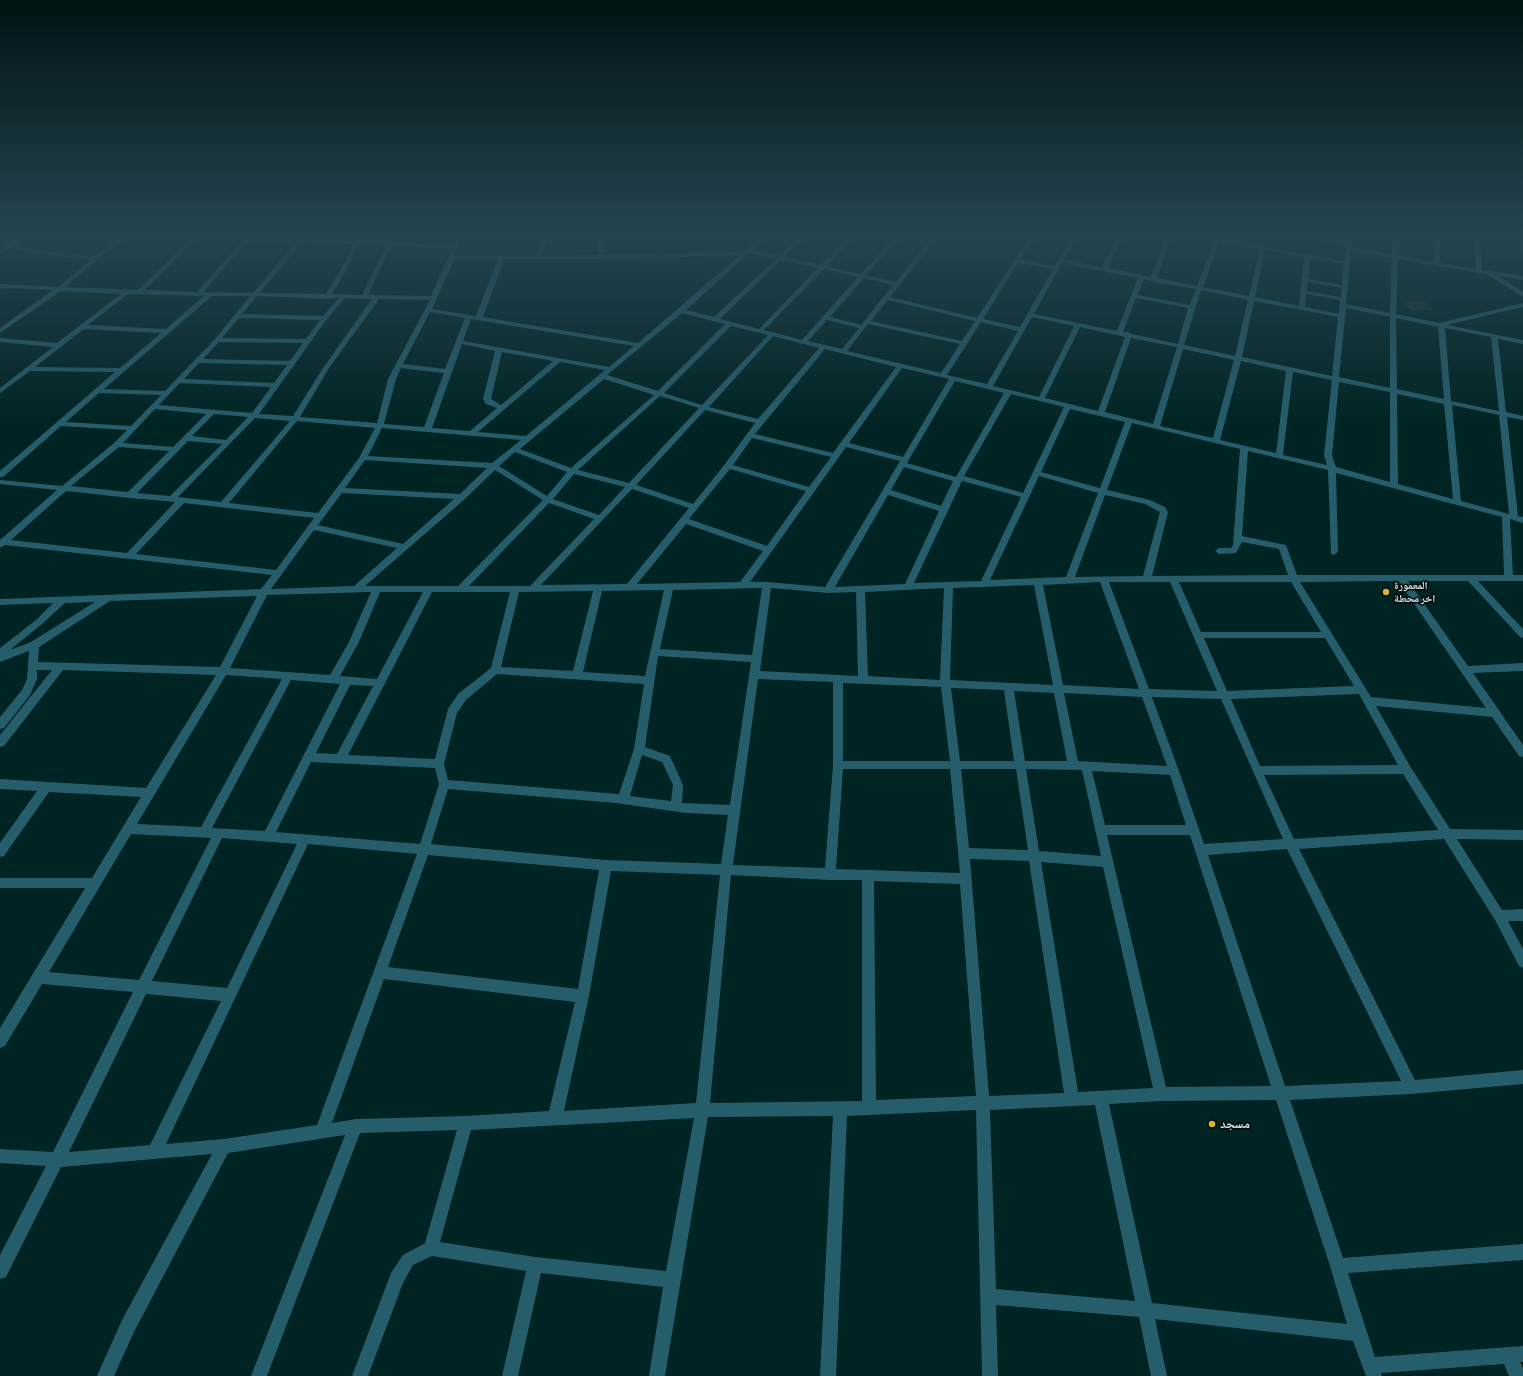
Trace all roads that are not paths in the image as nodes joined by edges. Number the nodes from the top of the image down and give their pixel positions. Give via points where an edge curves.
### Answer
1 (46, 298) edge
2 (119, 298) edge
3 (205, 298) edge
4 (253, 298) edge
5 (342, 298) edge
6 (376, 298) edge
7 (433, 298) edge
8 (486, 298) edge
9 (695, 298) edge
10 (738, 298) edge
11 (792, 298) edge
12 (843, 298) edge
13 (886, 298) joint
14 (993, 298) edge
15 (1040, 298) edge
16 (1133, 298) edge
17 (1146, 298) edge
18 (1195, 298) edge
19 (1251, 298) edge
20 (1252, 298) edge
21 (1303, 298) edge
22 (1328, 298) edge
23 (1343, 298) edge
24 (1394, 298) edge
25 (1342, 302) junction
26 (1523, 305) edge
27 (1192, 307) junction
28 (1302, 309) junction
29 (428, 310) junction
30 (680, 311) junction
31 (1031, 315) junction
32 (1393, 315) junction
33 (238, 316) junction
34 (469, 316) junction
35 (1341, 316) junction
36 (325, 318) junction
37 (479, 318) junction
38 (826, 318) junction
39 (715, 320) junction
40 (979, 320) junction
41 (729, 324) junction
42 (865, 324) junction
43 (1078, 324) junction
44 (1441, 324) junction
45 (82, 327) junction
46 (1022, 330) junction
47 (0, 331) edge
48 (760, 331) junction
49 (168, 332) junction
50 (1120, 332) junction
51 (772, 334) junction
52 (1129, 334) junction
53 (1494, 335) junction
54 (0, 340) edge
55 (216, 340) junction
56 (308, 341) junction
57 (459, 342) junction
58 (804, 342) junction
59 (1523, 342) edge
60 (964, 344) junction
61 (58, 345) junction
62 (638, 345) junction
63 (1182, 346) junction
64 (823, 347) junction
65 (499, 349) junction
66 (843, 352) junction
67 (1238, 359) junction
68 (558, 360) junction
69 (196, 361) junction
70 (292, 363) junction
71 (398, 366) junction
72 (900, 366) junction
73 (1290, 368) junction
74 (29, 369) junction
75 (610, 369) junction
76 (123, 370) junction
77 (448, 371) junction
78 (602, 376) junction
79 (943, 376) junction
80 (1335, 377) junction
81 (953, 378) junction
82 (177, 381) junction
83 (276, 385) junction
84 (989, 386) junction
85 (1394, 390) junction
86 (0, 391) edge
87 (1009, 391) junction
88 (98, 392) junction
89 (165, 393) junction
90 (659, 394) junction
91 (1041, 399) junction
92 (1447, 401) junction
93 (1068, 406) junction
94 (152, 407) junction
95 (502, 408) junction
96 (705, 408) junction
97 (213, 411) junction
98 (1502, 413) junction
99 (255, 414) junction
100 (1101, 414) junction
101 (1523, 418) edge
102 (295, 419) junction
103 (1130, 421) junction
104 (760, 422) junction
105 (61, 424) junction
106 (380, 425) junction
107 (133, 428) junction
108 (1156, 428) junction
109 (427, 430) junction
110 (472, 433) junction
111 (751, 435) junction
112 (185, 438) junction
113 (528, 438) junction
114 (226, 442) junction
115 (1216, 442) junction
116 (845, 444) junction
117 (117, 445) junction
118 (1244, 448) junction
119 (174, 450) junction
120 (516, 450) junction
121 (835, 456) junction
122 (1278, 456) junction
123 (363, 458) junction
124 (904, 462) junction
125 (494, 466) junction
126 (728, 466) junction
127 (1332, 469) junction
128 (572, 471) junction
129 (1037, 473) junction
130 (0, 475) edge
131 (960, 479) junction
132 (2, 484) edge
133 (631, 486) junction
134 (1394, 486) junction
135 (63, 489) junction
136 (340, 490) junction
137 (810, 490) junction
138 (886, 492) junction
139 (1103, 492) junction
140 (130, 495) junction
141 (1025, 496) junction
142 (462, 497) junction
143 (172, 499) junction
144 (182, 500) junction
145 (548, 500) junction
146 (1457, 502) junction
147 (224, 504) junction
148 (694, 508) junction
149 (944, 510) junction
150 (321, 516) junction
151 (1510, 517) junction
152 (600, 518) junction
153 (684, 520) junction
154 (1523, 520) edge
155 (312, 527) junction
156 (1237, 538) junction
157 (2, 544) edge
158 (405, 547) junction
159 (767, 549) junction
160 (1219, 551) dead end
161 (1334, 552) dead end
162 (130, 555) junction
163 (279, 573) junction
164 (1293, 577) junction
165 (1173, 578) junction
166 (1509, 578) junction
167 (1523, 578) edge
168 (1103, 579) junction
169 (1147, 579) junction
170 (1471, 579) junction
171 (1070, 580) junction
172 (1402, 580) junction
173 (1038, 581) junction
174 (984, 583) junction
175 (743, 585) junction
176 (768, 585) junction
177 (630, 586) junction
178 (669, 586) junction
179 (908, 586) junction
180 (949, 586) junction
181 (598, 587) junction
182 (533, 588) junction
183 (377, 589) junction
184 (429, 589) junction
185 (460, 589) junction
186 (515, 589) junction
187 (860, 589) junction
188 (356, 590) junction
189 (828, 590) junction
190 (264, 592) junction
191 (108, 598) junction
192 (63, 599) junction
193 (0, 602) edge
194 (1199, 635) junction
195 (1329, 635) junction
196 (1523, 635) edge
197 (34, 645) junction
198 (0, 652) edge
199 (654, 652) junction
200 (0, 658) edge
201 (757, 659) junction
202 (34, 666) junction
203 (60, 666) junction
204 (1523, 667) edge
205 (495, 670) junction
206 (1466, 670) junction
207 (223, 671) junction
208 (289, 675) junction
209 (754, 675) junction
210 (577, 676) junction
211 (333, 679) junction
212 (347, 680) junction
213 (649, 680) junction
214 (838, 680) junction
215 (863, 680) junction
216 (380, 683) junction
217 (945, 684) junction
218 (1008, 686) junction
219 (1057, 688) junction
220 (1361, 690) junction
221 (1144, 693) junction
222 (1224, 695) junction
223 (1368, 701) junction
224 (1496, 713) junction
225 (0, 725) edge
226 (0, 744) edge
227 (639, 749) junction
228 (1523, 753) edge
229 (308, 757) junction
230 (340, 759) junction
231 (439, 764) junction
232 (838, 764) junction
233 (955, 764) junction
234 (1073, 765) junction
235 (1020, 766) junction
236 (1086, 766) junction
237 (1406, 769) junction
238 (1174, 771) junction
239 (1257, 771) junction
240 (0, 784) edge
241 (444, 784) junction
242 (45, 788) junction
243 (148, 793) junction
244 (623, 799) junction
245 (676, 806) junction
246 (736, 810) junction
247 (127, 829) junction
248 (1100, 830) junction
249 (1193, 830) junction
250 (204, 832) junction
251 (219, 833) junction
252 (1447, 834) junction
253 (1523, 835) edge
254 (268, 837) junction
255 (305, 839) junction
256 (1291, 845) junction
257 (424, 849) junction
258 (1199, 850) junction
259 (0, 852) edge
260 (963, 852) junction
261 (1035, 856) junction
262 (1107, 862) junction
263 (606, 865) junction
264 (726, 871) junction
265 (830, 875) junction
266 (868, 876) junction
267 (966, 879) junction
268 (0, 883) edge
269 (94, 883) junction
270 (1523, 915) edge
271 (1499, 916) junction
272 (1523, 962) edge
273 (380, 972) junction
274 (38, 978) junction
275 (143, 987) junction
276 (230, 995) junction
277 (583, 996) junction
278 (0, 1041) edge
279 (1523, 1077) edge
280 (1411, 1087) junction
281 (1280, 1093) junction
282 (1161, 1094) junction
283 (1101, 1098) junction
284 (1072, 1099) junction
285 (983, 1102) junction
286 (869, 1107) junction
287 (840, 1109) junction
288 (702, 1110) junction
289 (555, 1117) junction
290 (466, 1123) junction
291 (356, 1126) junction
292 (321, 1132) junction
293 (224, 1146) junction
294 (155, 1151) junction
295 (0, 1156) edge
296 (57, 1160) junction
297 (431, 1248) junction
298 (1523, 1252) edge
299 (535, 1265) junction
300 (1338, 1266) junction
301 (0, 1272) edge
302 (672, 1280) junction
303 (987, 1296) junction
304 (1145, 1310) junction
305 (1358, 1333) junction
306 (1516, 1355) edge
307 (1373, 1371) edge
308 (105, 1376) edge
309 (260, 1376) edge
310 (360, 1376) edge
311 (510, 1376) edge
312 (657, 1376) edge
313 (828, 1376) edge
314 (990, 1376) edge
315 (1159, 1376) edge
316 (1518, 1376) edge

1 - 47 street
2 - 45 street
3 - 49 street
4 - 33 street
5 - 36 street
6 - 102 street via 326,368
7 - 29 street
8 - 37 street
9 - 30 street
10 - 39 street
11 - 48 street
12 - 38 street
13 - 40 street
13 - 42 street
14 - 40 street
15 - 31 street
16 - 50 street
17 - 27 street
18 - 27 street
19 - 67 street
20 - 28 street
21 - 28 street
22 - 25 street
23 - 25 street
24 - 32 street
25 - 32 street
25 - 35 street
26 - 44 street
27 - 63 street
28 - 35 street
29 - 34 street
29 - 71 street
30 - 39 street
30 - 62 street
31 - 43 street
31 - 46 street
32 - 44 street
32 - 85 street
33 - 36 street
33 - 55 street
34 - 37 street
34 - 57 street
35 - 80 street
36 - 56 street
37 - 62 street
38 - 42 street
38 - 58 street
39 - 41 street
40 - 46 street
40 - 60 street
41 - 48 street
41 - 90 street
42 - 60 street
42 - 66 street
43 - 50 street
43 - 91 street
44 - 53 street
44 - 92 street
45 - 49 street
45 - 61 street
46 - 84 street
48 - 51 street
49 - 76 street
50 - 52 street
51 - 58 street
51 - 96 street
52 - 63 street
52 - 100 street
53 - 59 street
53 - 98 street
54 - 61 street
55 - 56 street
55 - 69 street
56 - 70 street
57 - 65 street
57 - 77 street
58 - 64 street
60 - 79 street
61 - 74 street
62 - 75 street
63 - 67 street
63 - 108 street
64 - 66 street
64 - 104 street
65 - 68 street
65 - 95 street via 487,399
66 - 72 street
67 - 73 street
67 - 115 street
68 - 75 street
68 - 95 street
69 - 70 street
69 - 82 street
70 - 83 street
71 - 77 street
71 - 106 street
72 - 79 street
72 - 116 street
73 - 80 street
73 - 122 street
74 - 76 street
74 - 86 street
75 - 78 street
76 - 88 street
77 - 109 street
78 - 90 street
78 - 113 street
79 - 81 street
80 - 85 street
80 - 127 street via 1328,455
81 - 84 street
81 - 124 street
82 - 83 street
82 - 89 street
83 - 99 street
84 - 87 street
85 - 92 street
85 - 134 street
87 - 91 street
87 - 131 street
88 - 89 street
88 - 105 street
89 - 94 street
90 - 96 street
90 - 128 street
91 - 93 street
92 - 98 street
92 - 146 street
93 - 100 street
93 - 129 street
94 - 97 street
94 - 107 street
95 - 110 street
96 - 104 street
96 - 133 street
97 - 99 street
97 - 112 street
98 - 101 street
98 - 151 street
99 - 102 street
99 - 114 street
100 - 103 street
102 - 106 street
102 - 147 street
103 - 108 street
103 - 139 street
104 - 111 street
105 - 107 street
105 - 130 street
106 - 109 street
106 - 123 street
107 - 117 street
108 - 115 street
109 - 110 street
110 - 113 street
111 - 121 street
111 - 126 street
112 - 114 street
112 - 119 street
113 - 120 street
114 - 143 street
115 - 118 street
116 - 121 street
116 - 124 street
117 - 119 street
117 - 135 street
118 - 122 street
118 - 156 street
119 - 140 street
120 - 125 street
120 - 128 street
121 - 137 street
122 - 127 street
123 - 125 street
123 - 136 street
124 - 131 street
124 - 138 street
125 - 142 street
125 - 145 street
126 - 137 street
126 - 148 street
127 - 134 street
127 - 161 street
128 - 133 street
128 - 145 street
129 - 139 street
129 - 141 street
131 - 141 street
131 - 149 street
132 - 135 street
133 - 148 street
133 - 152 street
134 - 146 street
135 - 140 street
135 - 157 street
136 - 142 street
136 - 150 street
137 - 159 street
138 - 149 street
138 - 189 street
139 - 169 street via 1147,502 1164,512
139 - 171 street
140 - 143 street
141 - 174 street
142 - 158 street
143 - 144 street
144 - 147 street
144 - 162 street
145 - 152 street
145 - 185 street
146 - 151 street
147 - 150 street
148 - 153 street
149 - 179 street
150 - 155 street
151 - 154 street
151 - 166 street
152 - 182 street
153 - 159 street
153 - 177 street
155 - 158 street
155 - 163 street
156 - 160 street via 1237,545 1233,551
156 - 164 street via 1283,548
157 - 162 street
158 - 188 street
159 - 175 street
162 - 163 street
163 - 190 street
164 - 165 street
164 - 172 street
164 - 195 street
165 - 169 street
165 - 194 street
166 - 167 street
166 - 170 street
168 - 169 street
168 - 171 street
168 - 221 street
170 - 172 street
170 - 196 street
171 - 173 street
172 - 206 street
173 - 174 street
173 - 219 street
174 - 180 street
175 - 176 street
175 - 178 street
176 - 189 street
176 - 201 street
177 - 178 street
177 - 181 street
178 - 199 street
179 - 180 street
179 - 187 street
180 - 217 street
181 - 182 street
181 - 210 street
182 - 186 street
183 - 184 street
183 - 188 street
183 - 211 street via 354,642
184 - 185 street
184 - 216 street
185 - 186 street
186 - 205 street
187 - 189 street
187 - 215 street
188 - 190 street
190 - 191 street
190 - 207 street
191 - 192 street
191 - 197 street
192 - 193 street
192 - 198 street via 39,622
194 - 195 street
194 - 222 street
195 - 220 street
197 - 200 street
197 - 202 street
199 - 201 street
199 - 213 street
201 - 209 street
202 - 203 street
202 - 225 street via 26,692
203 - 207 street
203 - 226 street
204 - 206 street
205 - 210 street
205 - 231 street via 462,697 452,712
206 - 224 street
207 - 208 street
207 - 243 street
208 - 211 street
208 - 250 street
209 - 214 street
209 - 246 street
210 - 213 street
211 - 212 street
212 - 216 street
212 - 229 street
213 - 227 street
214 - 215 street
214 - 232 street
215 - 217 street
216 - 230 street
217 - 218 street
217 - 233 street
218 - 219 street
218 - 235 street
219 - 221 street
219 - 234 street
220 - 222 street
220 - 223 street
221 - 222 street
221 - 238 street
222 - 239 street
223 - 224 street
223 - 237 street
224 - 228 street
227 - 244 street
227 - 245 street via 666,759 678,785
229 - 230 street
229 - 254 street
230 - 231 street
231 - 241 street
232 - 233 street
232 - 265 street
233 - 235 street
233 - 260 street
234 - 235 street
234 - 236 street
235 - 261 street
236 - 238 street
236 - 248 street
237 - 239 street
237 - 252 street
238 - 249 street
239 - 256 street
240 - 242 street
241 - 244 street
241 - 257 street
242 - 243 street
242 - 259 street
243 - 247 street
244 - 245 street
245 - 246 street
246 - 264 street
247 - 250 street
247 - 269 street
248 - 249 street
248 - 262 street
249 - 258 street
250 - 251 street
251 - 254 street
251 - 275 street
252 - 253 street
252 - 256 street
252 - 271 street
254 - 255 street
255 - 257 street
255 - 276 street
256 - 258 street
256 - 280 street
257 - 263 street
257 - 273 street
258 - 281 street
260 - 261 street
260 - 267 street
261 - 262 street
261 - 284 street
262 - 282 street
263 - 264 street
263 - 277 street
264 - 265 street
264 - 288 street
265 - 266 street
266 - 267 street
266 - 286 street
267 - 285 street
268 - 269 street
269 - 274 street
270 - 271 street
271 - 272 street
273 - 277 street
273 - 292 street
274 - 275 street
274 - 278 street
275 - 276 street
275 - 296 street
276 - 294 street
277 - 289 street
279 - 280 street
280 - 281 street
281 - 282 street
281 - 300 street
282 - 283 street
283 - 284 street
283 - 304 street
284 - 285 street
285 - 286 street
285 - 303 street
286 - 287 street
287 - 288 street
287 - 313 street
288 - 289 street
288 - 302 street
289 - 290 street
290 - 291 street
290 - 297 street
291 - 292 street
291 - 309 street
292 - 293 street
293 - 294 street
293 - 308 street via 128,1326
294 - 296 street
295 - 296 street
296 - 301 street
297 - 299 street
297 - 310 street via 408,1260 397,1279
298 - 300 street
299 - 302 street
299 - 311 street
300 - 305 street
302 - 312 street
303 - 304 street
303 - 314 street
304 - 305 street
304 - 315 street
305 - 307 street
306 - 307 street
306 - 316 street

